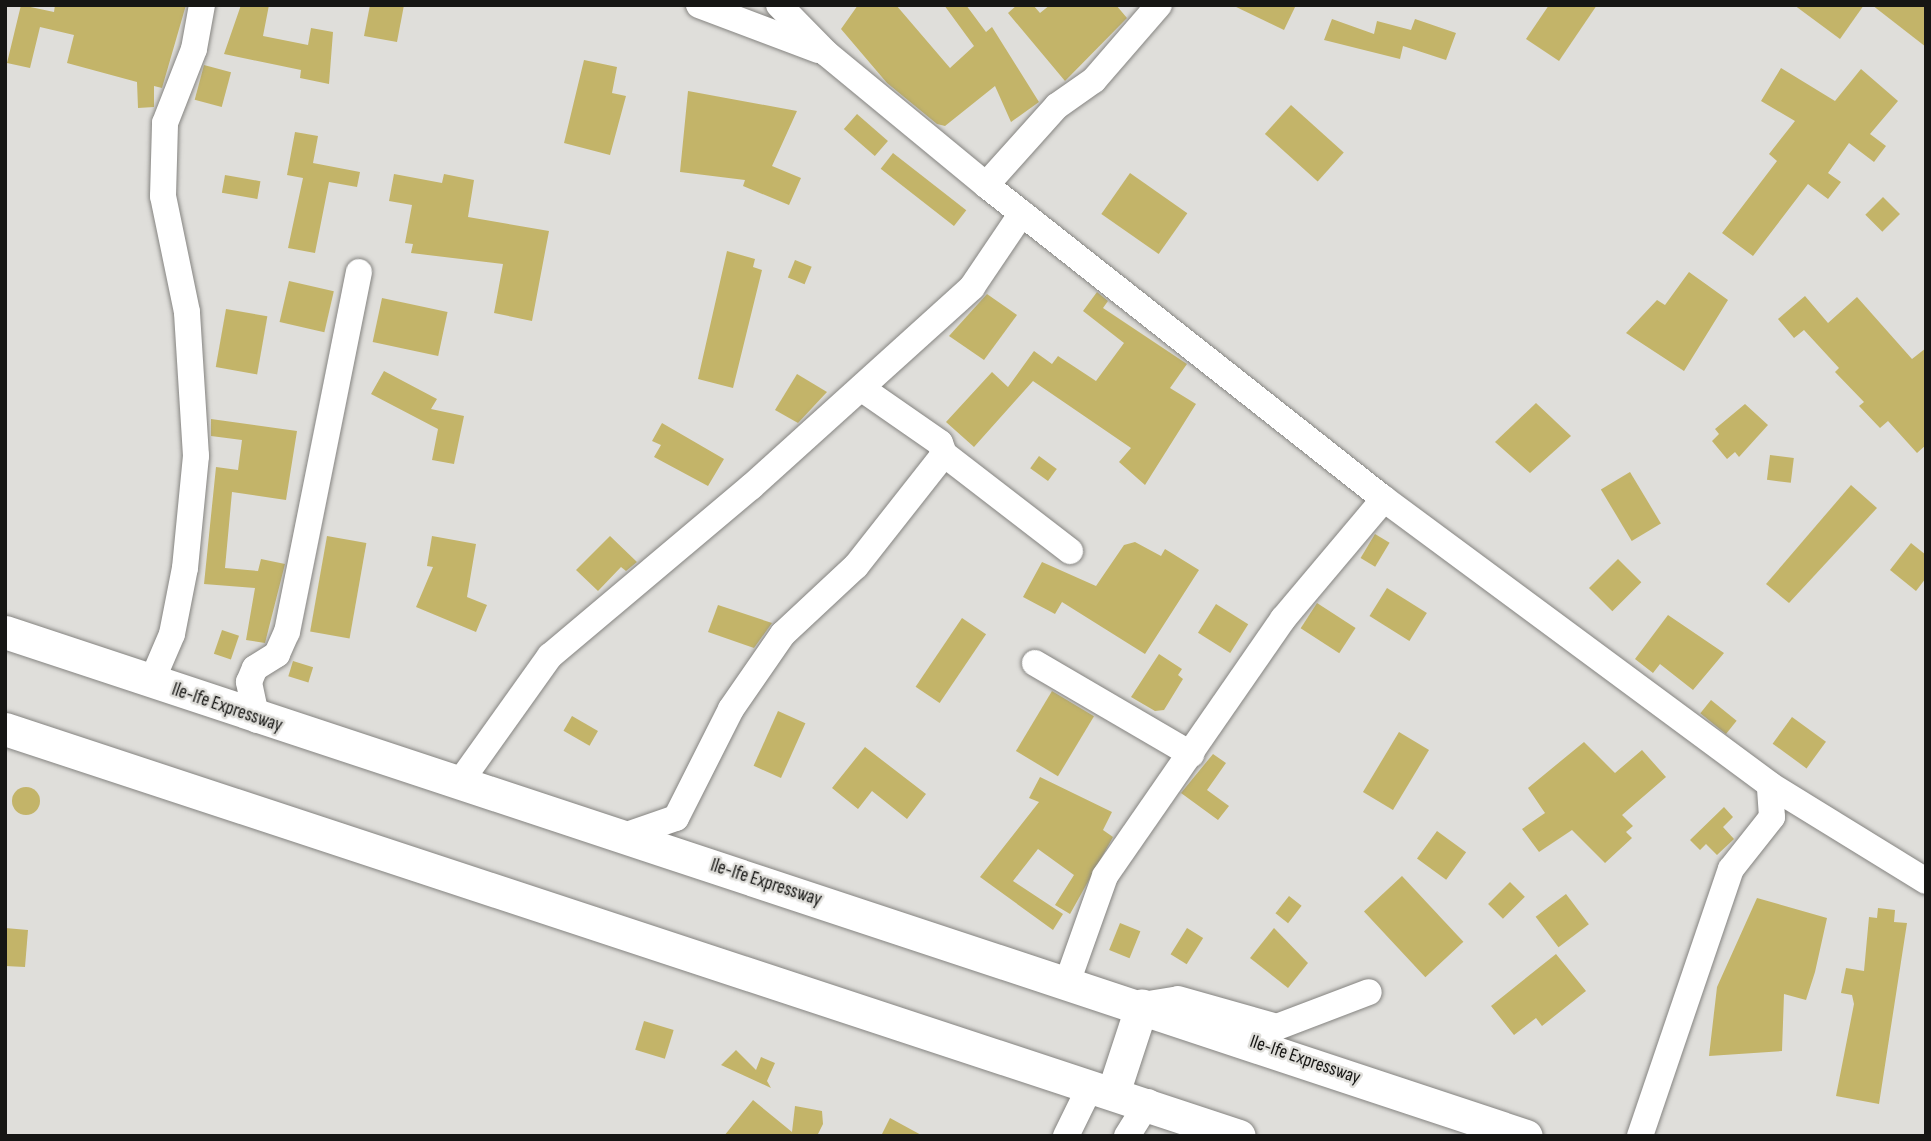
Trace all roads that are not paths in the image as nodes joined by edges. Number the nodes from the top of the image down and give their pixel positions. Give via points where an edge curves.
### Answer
1 (202, 5) edge
2 (699, 5) edge
3 (779, 5) edge
4 (1159, 5) edge
5 (826, 53) junction
6 (986, 185) junction
7 (1021, 213) junction
8 (359, 272) dead end
9 (861, 388) junction
10 (944, 454) junction
11 (1384, 499) junction
12 (1070, 551) dead end
13 (5, 632) edge
14 (1035, 663) dead end
15 (151, 683) junction
16 (257, 720) junction
17 (14, 736) edge
18 (1191, 754) junction
19 (460, 782) junction
20 (1770, 785) junction
21 (621, 837) junction
22 (1926, 881) edge
23 (1068, 980) junction
24 (1369, 992) dead end
25 (1142, 1004) junction
26 (1102, 1087) junction
27 (1148, 1102) junction
28 (1066, 1136) edge
29 (1127, 1136) edge
30 (1239, 1136) edge
31 (1526, 1136) edge
32 (1640, 1136) edge

1 - 15 street via 194,49 164,123 163,196 187,312 196,456 177,608
2 - 5 street
3 - 5 street
4 - 6 street via 1094,80 1057,106
5 - 6 street
6 - 7 street
7 - 9 street via 972,286
7 - 11 street
8 - 16 street via 287,632 277,654 255,668 249,682
9 - 10 street via 940,443
9 - 19 street via 550,656
10 - 12 street
10 - 21 street via 856,566 783,634 732,709 676,818
11 - 18 street via 1283,619
11 - 20 street
13 - 15 main road, Ile-Ife Expressway
14 - 18 street
15 - 16 main road, Ile-Ife Expressway
16 - 19 main road, Ile-Ife Expressway
17 - 26 main road
18 - 23 street via 1105,876
19 - 21 main road, Ile-Ife Expressway
20 - 22 street
20 - 32 street via 1772,817 1731,869
21 - 23 main road, Ile-Ife Expressway
23 - 25 main road, Ile-Ife Expressway
24 - 25 street via 1277,1027 1178,999
25 - 26 main road
25 - 31 main road, Ile-Ife Expressway
26 - 27 main road
26 - 28 street
27 - 29 street
27 - 30 main road

